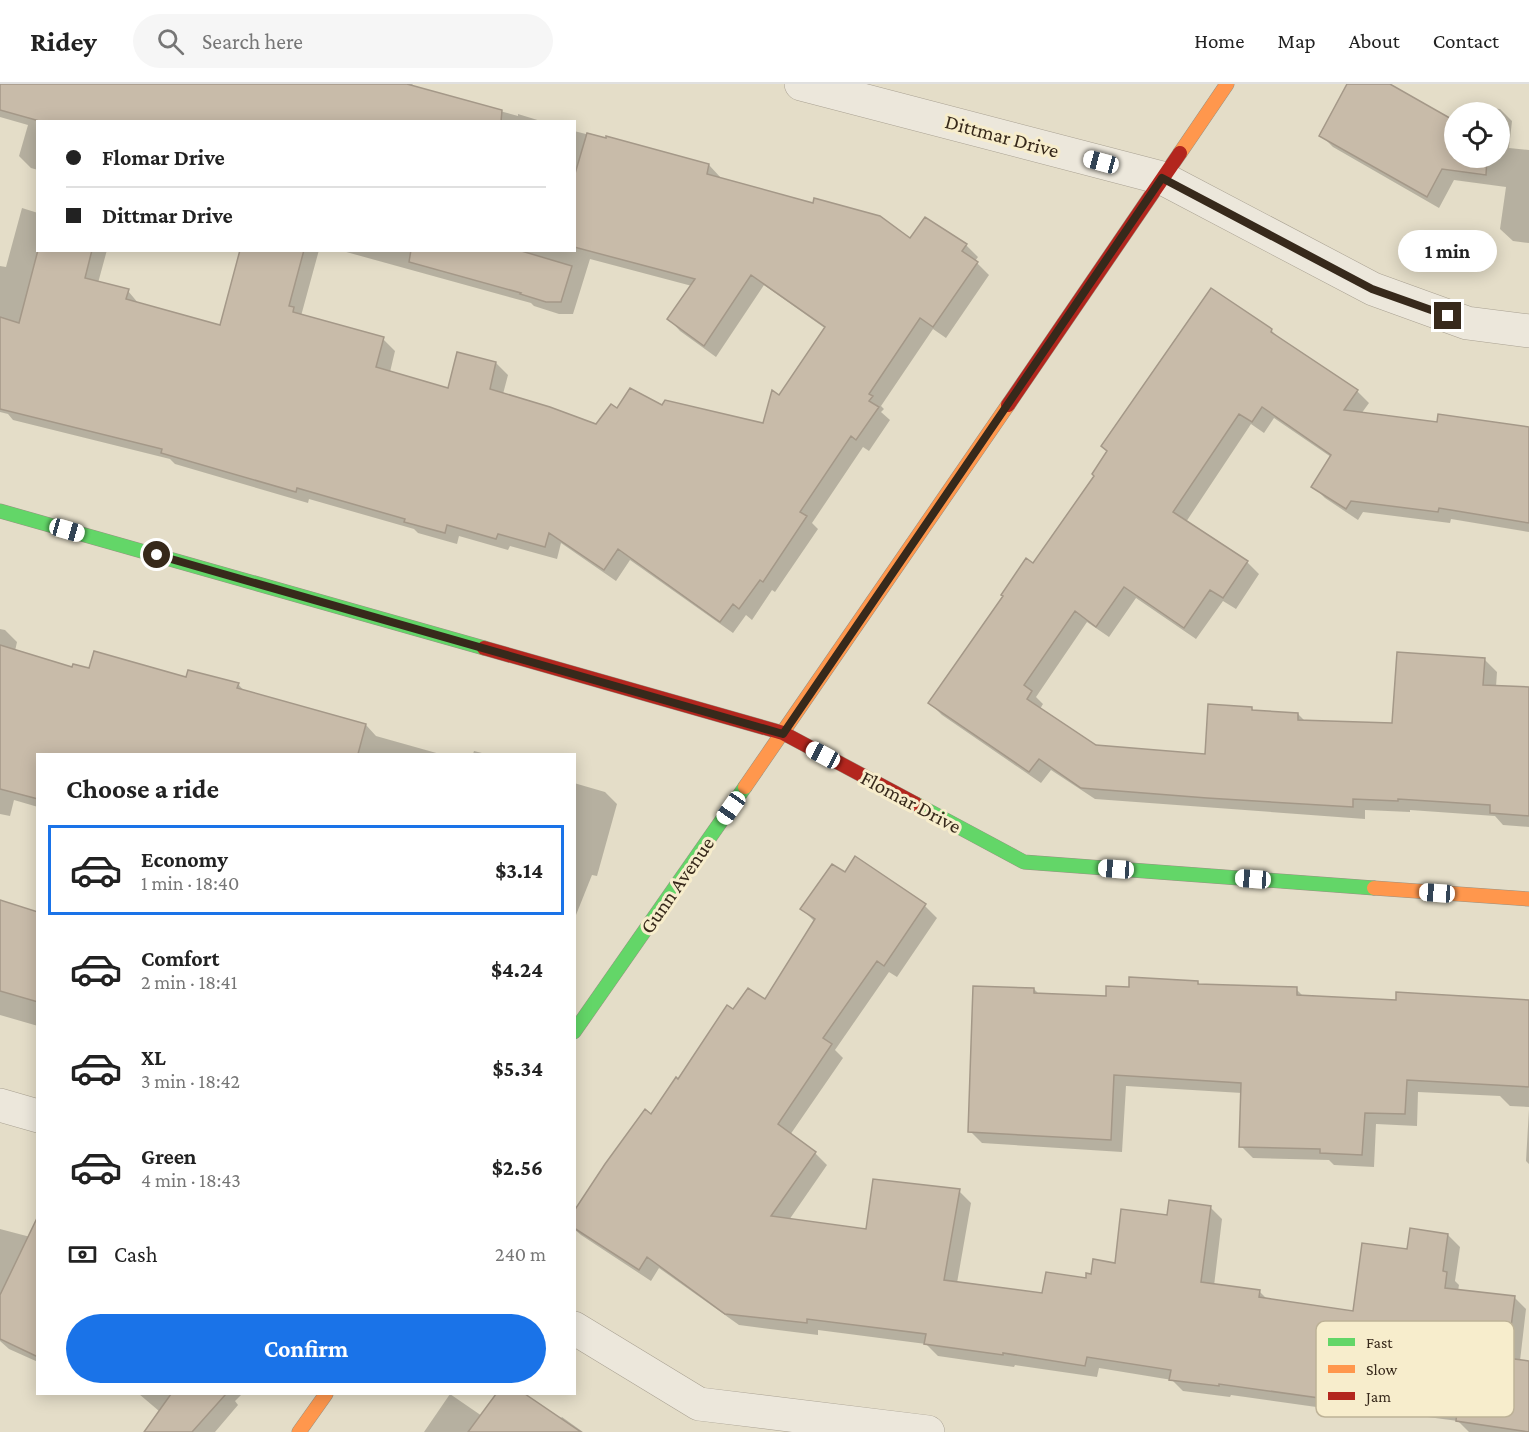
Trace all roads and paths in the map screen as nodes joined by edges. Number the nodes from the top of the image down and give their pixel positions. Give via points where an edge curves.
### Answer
1 (801, 84) edge
2 (1227, 84) edge
3 (1162, 178) junction
4 (1529, 332) edge
5 (0, 511) edge
6 (783, 734) junction
7 (1529, 899) edge
8 (576, 1029) edge
9 (0, 1105) edge
10 (36, 1115) edge
11 (576, 1329) edge
12 (325, 1395) edge
13 (300, 1432) edge
14 (928, 1432) edge

1 - 3 street, Dittmar Drive
2 - 3 street, Gunn Avenue
3 - 4 street, Dittmar Drive via 1372,289 1467,323
3 - 6 street, Gunn Avenue
5 - 6 street, Flomar Drive
6 - 7 street, Flomar Drive via 1024,862
6 - 8 street, Gunn Avenue
9 - 10 street
11 - 14 street via 699,1404
12 - 13 street

